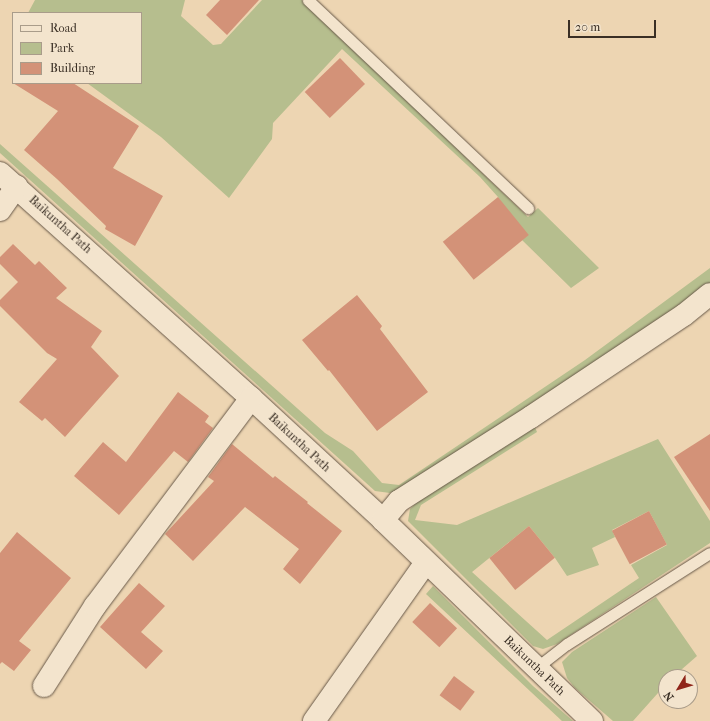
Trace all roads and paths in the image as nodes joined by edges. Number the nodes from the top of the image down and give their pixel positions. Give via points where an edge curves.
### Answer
1 (308, 0) edge
2 (0, 173) edge
3 (17, 186) junction
4 (528, 208) dead end
5 (0, 210) edge
6 (710, 294) edge
7 (251, 398) junction
8 (383, 520) junction
9 (710, 553) edge
10 (426, 562) junction
11 (536, 668) junction
12 (44, 686) dead end
13 (314, 721) edge
14 (592, 721) edge

1 - 4 lane
2 - 3 street, Baikuntha Path
3 - 5 street
3 - 7 street, Baikuntha Path
6 - 8 street via 684,315 531,417 399,501
7 - 8 street, Baikuntha Path
7 - 12 street via 95,606
8 - 10 street, Baikuntha Path
9 - 11 lane via 567,644
10 - 11 street, Baikuntha Path
10 - 13 street
11 - 14 street, Baikuntha Path

